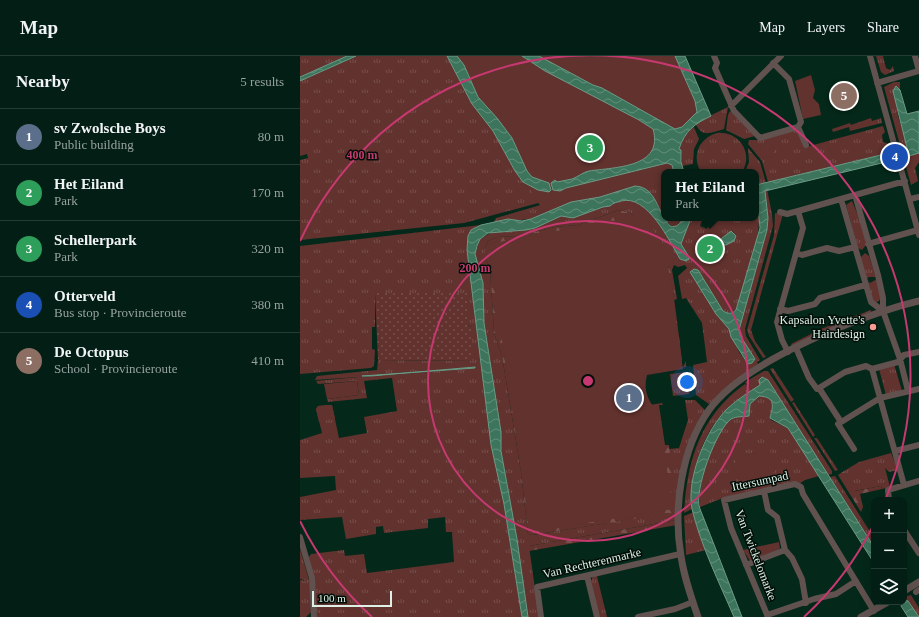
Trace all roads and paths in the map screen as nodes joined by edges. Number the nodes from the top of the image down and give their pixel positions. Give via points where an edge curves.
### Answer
1 (714, 56) edge
2 (781, 56) edge
3 (870, 56) edge
4 (915, 56) edge
5 (773, 63) junction
6 (919, 71) edge
7 (877, 83) junction
8 (732, 106) junction
9 (798, 126) junction
10 (806, 145) dead end
11 (905, 182) junction
12 (855, 195) junction
13 (919, 197) edge
14 (841, 199) junction
15 (910, 199) junction
16 (798, 211) junction
17 (780, 212) dead end
18 (918, 233) edge
19 (869, 247) junction
20 (856, 250) junction
21 (796, 253) junction
22 (865, 285) junction
23 (883, 298) junction
24 (919, 301) edge
25 (871, 302) junction
26 (780, 310) junction
27 (883, 311) junction
28 (796, 348) junction
29 (788, 352) junction
30 (919, 352) edge
31 (900, 359) junction
32 (872, 369) junction
33 (819, 388) junction
34 (919, 390) edge
35 (908, 391) junction
36 (880, 398) junction
37 (841, 422) junction
38 (919, 445) edge
39 (854, 449) dead end
40 (895, 451) junction
41 (919, 481) edge
42 (904, 485) junction
43 (764, 491) junction
44 (889, 497) edge
45 (724, 500) joint
46 (907, 533) edge
47 (300, 537) edge
48 (916, 543) edge
49 (785, 550) junction
50 (919, 553) edge
51 (680, 554) junction
52 (746, 565) junction
53 (587, 576) junction
54 (856, 581) junction
55 (919, 582) edge
56 (907, 590) edge
57 (693, 602) junction
58 (806, 603) junction
59 (883, 605) edge
60 (874, 611) junction
61 (767, 616) edge
62 (314, 617) edge
63 (541, 617) edge
64 (597, 617) edge
65 (638, 617) edge
66 (698, 617) edge
67 (861, 617) edge

1 - 8 street via 717,63 715,68
2 - 5 street
3 - 7 street
4 - 6 street
5 - 8 street
5 - 9 street via 788,79 801,122
6 - 7 street
7 - 11 street
8 - 9 street via 760,138
9 - 10 street
11 - 12 street
11 - 15 street
12 - 14 street
12 - 19 street
13 - 15 street
14 - 16 street
14 - 20 street
15 - 18 street
16 - 17 street via 787,214
16 - 21 street via 803,228
18 - 19 street
19 - 20 street
19 - 23 street
20 - 21 street via 839,251 827,248 802,255
20 - 22 street
21 - 26 street
22 - 25 street
22 - 26 street via 820,298 815,304 788,311
23 - 25 street via 877,304
23 - 27 street
24 - 27 street
25 - 27 street
26 - 29 street via 777,322
27 - 28 street
27 - 31 street
28 - 29 street
28 - 33 street via 809,378 817,389
29 - 51 street via 730,388 710,409 701,423 687,460 681,489
30 - 31 street via 904,355
31 - 32 street via 898,362
31 - 35 street
32 - 33 street via 866,366 845,372
32 - 36 street
33 - 37 street
34 - 35 street
35 - 36 street
36 - 37 street
36 - 40 street
37 - 39 street via 838,424
38 - 40 street
40 - 42 street
41 - 42 street
42 - 44 street via 888,490
43 - 45 street, Ittersumpad
43 - 49 street via 768,510 777,517
43 - 54 street, Ittersumpad via 795,484 800,486
45 - 52 street, Van Twickelomarke via 731,528
46 - 48 street
47 - 62 street via 312,578
48 - 50 street
49 - 52 street
49 - 58 street via 802,579
51 - 53 street, Van Rechterenmarke
51 - 57 street
52 - 61 street, Van Twickelomarke
53 - 63 street, Van Rechterenmarke via 537,587
53 - 64 street
54 - 58 street via 836,594
54 - 60 street
55 - 56 street
57 - 65 street via 675,609
57 - 66 street
58 - 61 street
59 - 60 street
60 - 67 street

